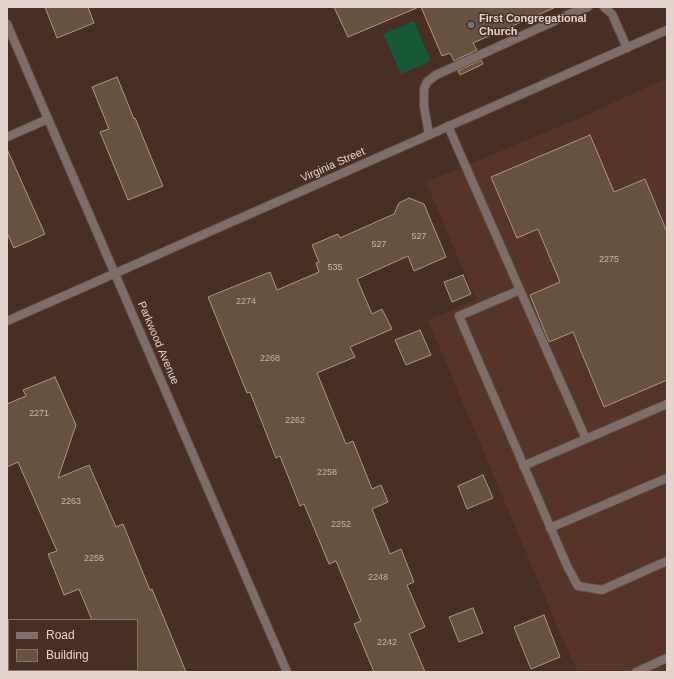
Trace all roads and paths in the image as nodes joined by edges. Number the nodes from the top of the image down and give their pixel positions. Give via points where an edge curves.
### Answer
1 (588, 7) edge
2 (604, 7) edge
3 (7, 24) edge
4 (667, 30) edge
5 (627, 48) junction
6 (48, 119) junction
7 (448, 126) junction
8 (429, 135) junction
9 (7, 137) edge
10 (115, 273) junction
11 (520, 290) junction
12 (7, 321) edge
13 (667, 404) edge
14 (586, 439) junction
15 (523, 466) junction
16 (667, 478) edge
17 (550, 528) junction
18 (667, 561) edge
19 (667, 658) edge
20 (287, 672) edge
21 (636, 672) edge

1 - 8 street via 436,74 427,82 424,89
2 - 5 street via 612,14
3 - 6 street, Parkwood Avenue
4 - 5 street, Virginia Street
5 - 7 street, Virginia Street
6 - 9 street
6 - 10 street, Parkwood Avenue
7 - 8 street, Virginia Street
7 - 11 street
8 - 10 street, Virginia Street
10 - 12 street, Virginia Street
10 - 20 street, Parkwood Avenue
11 - 14 street
11 - 15 street via 459,316
13 - 14 street
14 - 15 street
15 - 17 street
16 - 17 street
17 - 18 street via 578,586 602,590
19 - 21 street

